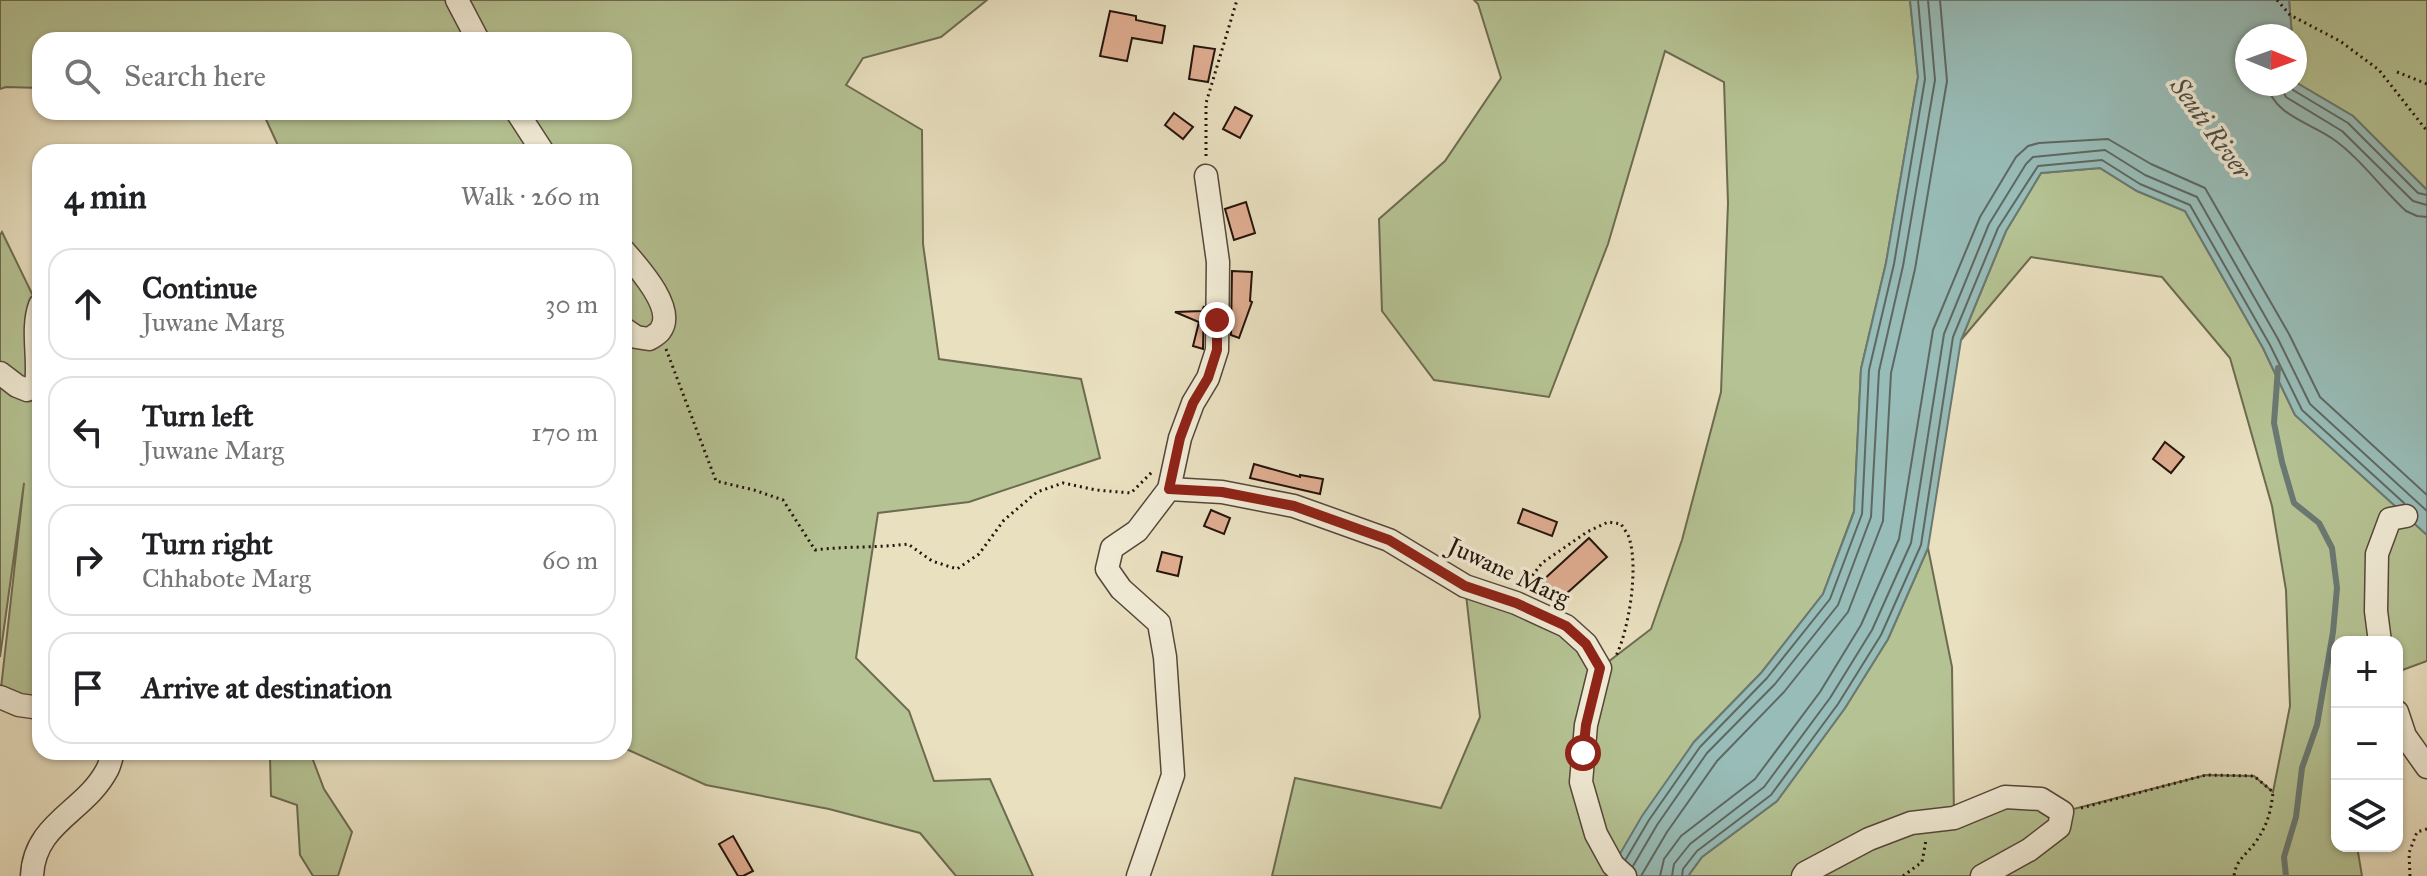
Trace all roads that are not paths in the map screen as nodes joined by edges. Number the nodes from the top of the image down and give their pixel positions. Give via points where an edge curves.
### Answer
1 (457, 0) edge
2 (474, 32) edge
3 (522, 120) edge
4 (538, 144) edge
5 (1206, 176) road end
6 (632, 260) edge
7 (632, 334) edge
8 (0, 373) edge
9 (32, 387) edge
10 (1169, 489) junction
11 (2406, 516) dead end
12 (2379, 636) edge
13 (0, 697) edge
14 (32, 707) edge
15 (2403, 730) edge
16 (110, 760) edge
17 (2427, 767) edge
18 (32, 876) edge
19 (1138, 876) edge
20 (1625, 876) edge
21 (1803, 876) edge
22 (1982, 876) edge

1 - 2 street
3 - 4 street
5 - 10 street via 1218,262 1217,350 1180,438
6 - 7 street via 648,278 664,322 649,339
8 - 9 street via 17,386
10 - 19 street via 1137,531 1112,548 1107,569 1159,623 1165,657 1173,775
10 - 20 street, Juwane Marg via 1222,492 1294,506 1389,540 1465,586 1566,626 1586,644 1600,668 1586,725 1581,782 1596,834
11 - 12 street via 2390,519 2377,554
13 - 14 street
15 - 17 street
16 - 18 street via 92,789 44,836 32,859
21 - 22 street via 1869,839 1911,823 1954,818 2005,797 2041,799 2062,812 2059,827

